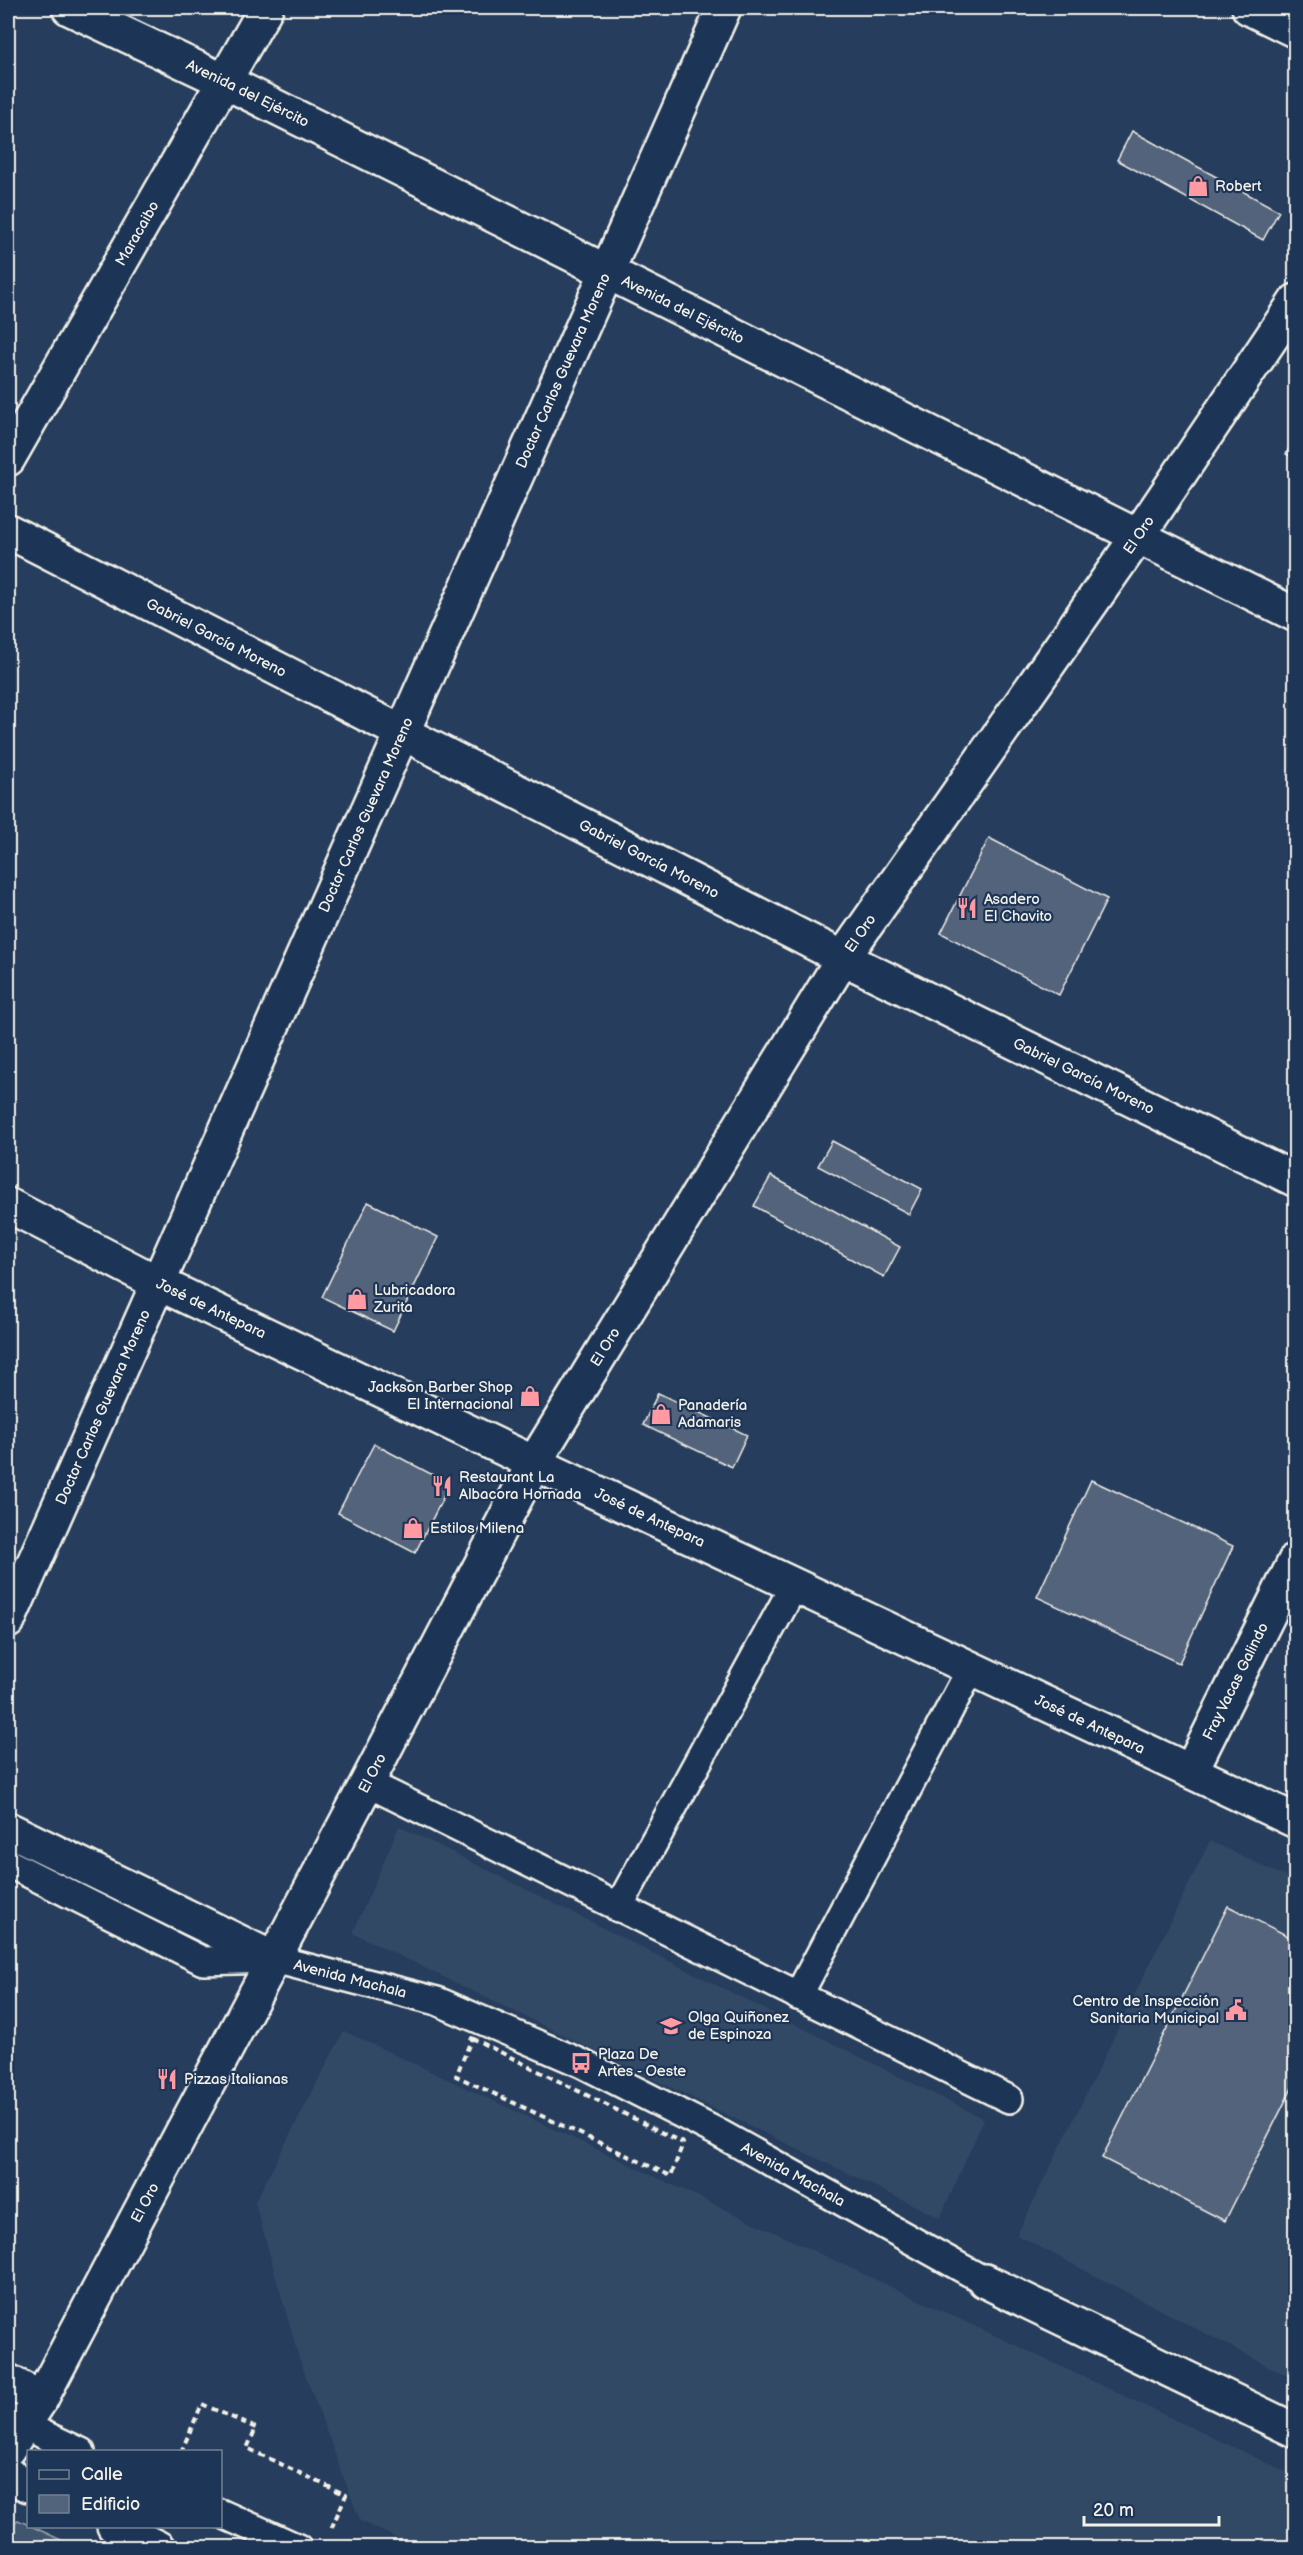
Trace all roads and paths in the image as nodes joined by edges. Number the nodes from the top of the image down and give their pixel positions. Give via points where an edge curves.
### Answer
1 (69, 8) edge
2 (266, 8) edge
3 (724, 8) edge
4 (1249, 8) edge
5 (1296, 31) edge
6 (224, 81) junction
7 (606, 273) junction
8 (1296, 300) edge
9 (8, 459) edge
10 (8, 531) edge
11 (1138, 536) junction
12 (1296, 615) edge
13 (402, 732) junction
14 (843, 958) junction
15 (1296, 1180) edge
16 (8, 1205) edge
17 (158, 1283) junction
18 (534, 1463) junction
19 (1296, 1559) edge
20 (795, 1584) junction
21 (8, 1622) edge
22 (972, 1667) junction
23 (1191, 1771) junction
24 (367, 1783) junction
25 (1296, 1821) edge
26 (8, 1829) edge
27 (8, 1863) edge
28 (618, 1908) junction
29 (274, 1959) junction
30 (798, 1996) junction
31 (1009, 2099) dead end
32 (683, 2143) joint
33 (985, 2282) joint
34 (8, 2381) edge
35 (41, 2399) junction
36 (13, 2431) edge
37 (1296, 2431) edge
38 (78, 2450) edge
39 (181, 2450) edge
40 (8, 2475) edge
41 (27, 2484) edge
42 (346, 2494) dead end
43 (222, 2514) edge
44 (118, 2528) edge
45 (158, 2547) edge
46 (298, 2547) edge

1 - 6 street, Avenida del Ejército
2 - 6 street, Maracaibo
3 - 7 street, Doctor Carlos Guevara Moreno
4 - 5 street
6 - 7 street, Avenida del Ejército
6 - 9 street, Maracaibo
7 - 11 street, Avenida del Ejército
7 - 13 street, Doctor Carlos Guevara Moreno
8 - 11 street, El Oro
10 - 13 street, Gabriel García Moreno
11 - 12 street, Avenida del Ejército
11 - 14 street, El Oro
13 - 14 street, Gabriel García Moreno
13 - 17 street, Doctor Carlos Guevara Moreno
14 - 15 street, Gabriel García Moreno
14 - 18 street, El Oro
16 - 17 street, José de Antepara
17 - 18 street, José de Antepara
17 - 21 street, Doctor Carlos Guevara Moreno
18 - 20 street, José de Antepara
18 - 24 street, El Oro
19 - 23 street, Fray Vacas Galindo
20 - 22 street, José de Antepara
20 - 28 lane
22 - 23 street, José de Antepara
22 - 30 lane
23 - 25 street, José de Antepara
24 - 28 lane
24 - 29 street, El Oro
26 - 29 street, Avenida Machala
27 - 29 lane, Avenida Machala via 203,1961
28 - 30 lane
29 - 33 lane, Avenida Machala via 437,2001 581,2063 717,2132
29 - 35 street, El Oro
30 - 31 lane
32 - 32 path via 472,2038 456,2076 671,2176
33 - 37 street, Avenida Machala
34 - 35 street
35 - 36 street, El Oro
36 - 38 lane
39 - 42 path via 202,2404 256,2428 247,2448
40 - 41 street
43 - 46 lane
44 - 45 street

